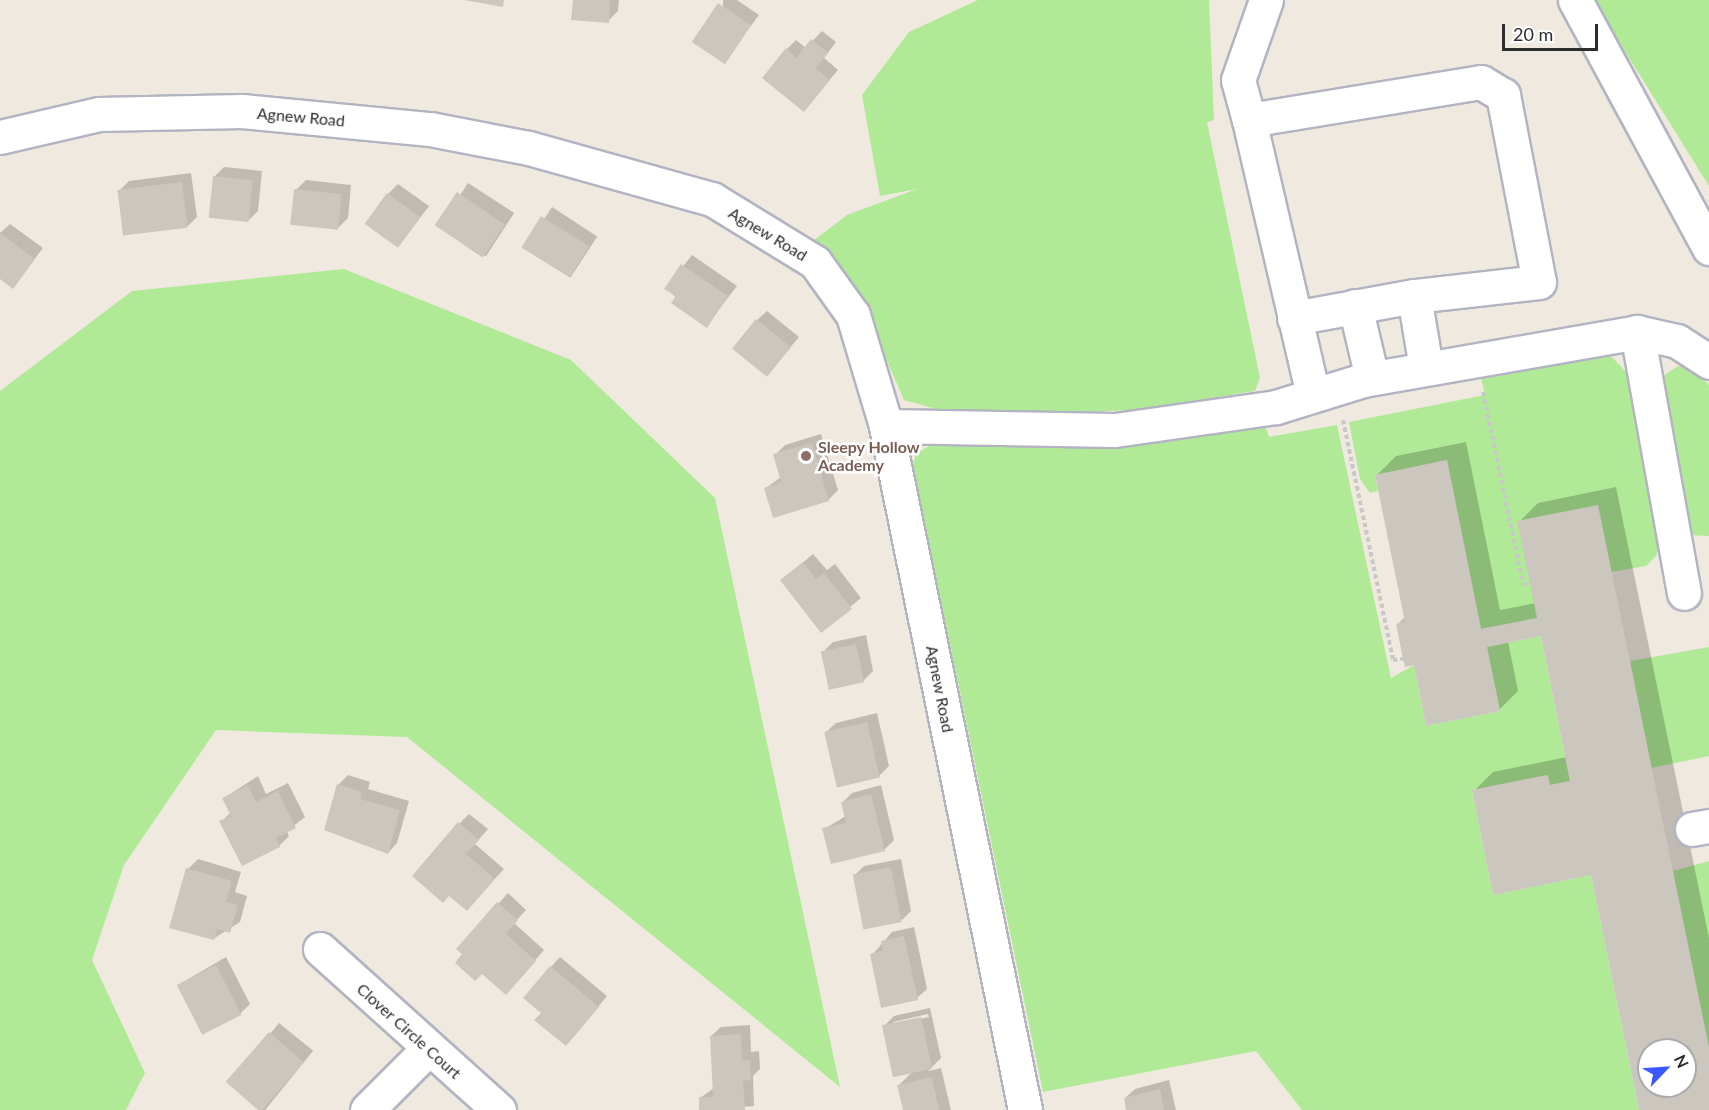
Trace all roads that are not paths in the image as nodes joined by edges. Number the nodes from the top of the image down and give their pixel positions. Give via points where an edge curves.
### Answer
1 (1266, 0) edge
2 (1575, 0) edge
3 (1249, 120) junction
4 (0, 137) edge
5 (1709, 248) edge
6 (1414, 296) junction
7 (1355, 306) junction
8 (1294, 318) junction
9 (1637, 332) junction
10 (1709, 362) edge
11 (1426, 368) junction
12 (1372, 378) junction
13 (1327, 391) junction
14 (886, 426) junction
15 (1684, 593) dead end
16 (320, 950) dead end
17 (427, 1050) junction
18 (367, 1110) edge
19 (499, 1110) edge
20 (1025, 1110) edge

1 - 3 street via 1238,80
2 - 5 street
3 - 6 street via 1481,82 1503,94 1539,282
3 - 8 street
4 - 14 street, Agnew Road via 99,114 242,111 430,129 529,148 711,199 815,262 853,315
6 - 7 street
6 - 11 street
7 - 8 street
7 - 12 street
8 - 13 street
9 - 10 street via 1677,341
9 - 11 street
9 - 15 street
11 - 12 street
12 - 13 street
13 - 14 street via 1276,407 1114,430
14 - 20 street, Agnew Road
16 - 17 street, Clover Circle Court
17 - 18 street
17 - 19 street, Clover Circle Court

